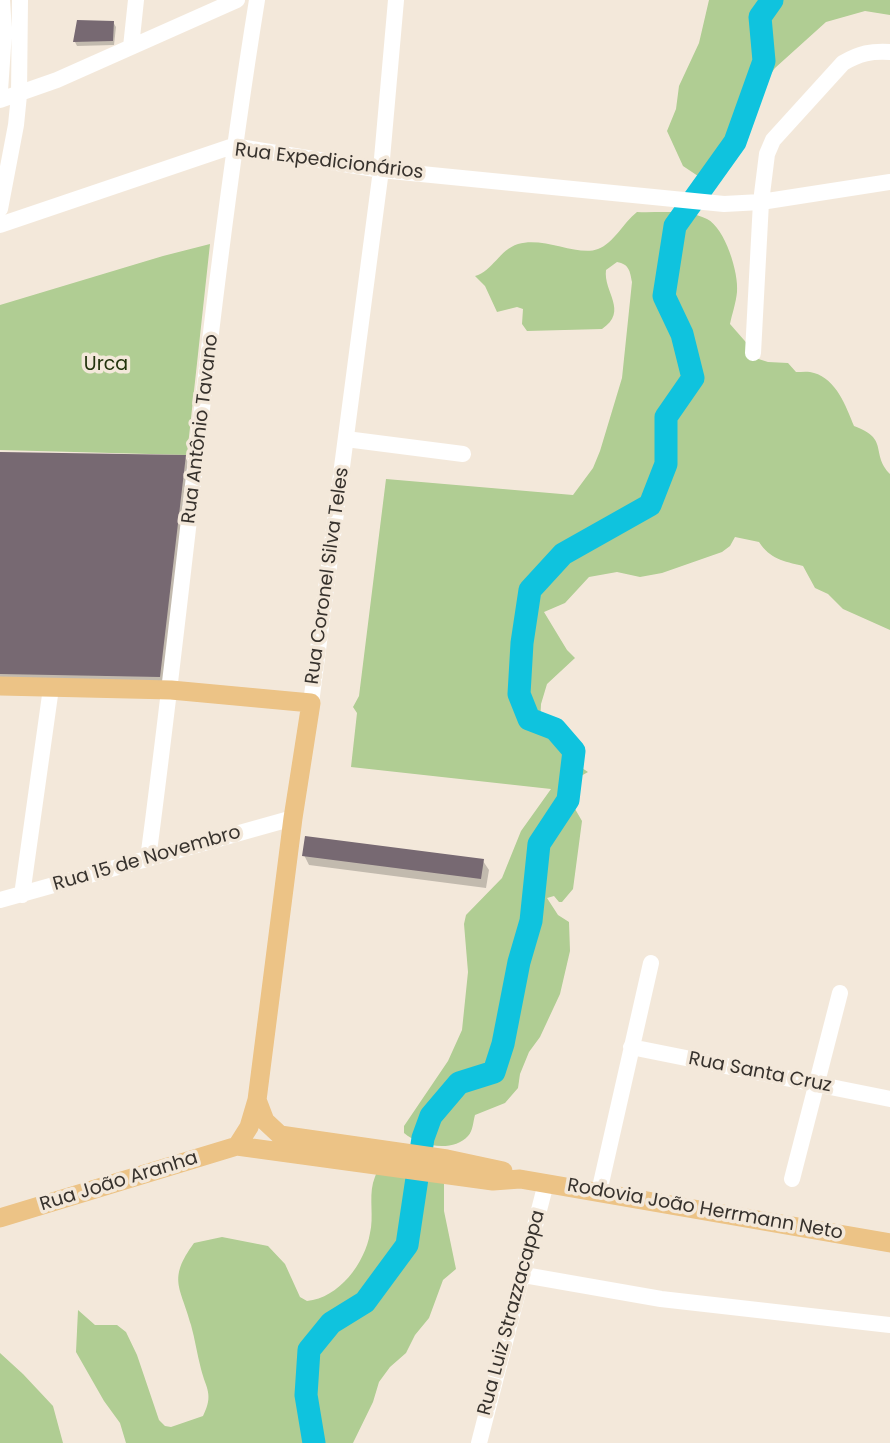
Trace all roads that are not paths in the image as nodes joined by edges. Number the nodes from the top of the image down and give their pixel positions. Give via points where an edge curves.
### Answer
1 (2, 0) edge
2 (20, 0) edge
3 (136, 0) edge
4 (237, 0) edge
5 (257, 0) edge
6 (396, 0) edge
7 (131, 47) junction
8 (890, 52) edge
9 (0, 91) edge
10 (19, 95) junction
11 (0, 100) edge
12 (233, 146) junction
13 (381, 170) junction
14 (890, 182) edge
15 (761, 202) junction
16 (0, 209) edge
17 (0, 225) edge
18 (754, 353) dead end
19 (346, 439) junction
20 (463, 454) dead end
21 (0, 686) edge
22 (51, 688) junction
23 (171, 690) junction
24 (311, 703) junction
25 (293, 818) junction
26 (148, 859) junction
27 (22, 895) junction
28 (0, 900) edge
29 (651, 963) dead end
30 (840, 993) dead end
31 (631, 1047) junction
32 (817, 1084) junction
33 (890, 1099) edge
34 (257, 1100) junction
35 (237, 1146) junction
36 (407, 1160) junction
37 (792, 1179) dead end
38 (546, 1183) junction
39 (599, 1192) junction
40 (0, 1219) edge
41 (890, 1242) edge
42 (524, 1275) junction
43 (890, 1325) edge
44 (480, 1443) edge

1 - 9 street
2 - 10 street
3 - 7 street
4 - 7 street
5 - 12 street, Rua Antônio Tavano
6 - 13 street, Rua Coronel Silva Teles
7 - 10 street
8 - 15 street via 869,51 844,63 783,127 767,154
10 - 11 street
10 - 16 street
12 - 13 street, Rua Expedicionários
12 - 17 street, Rua Expedicionários
12 - 23 street, Rua Antônio Tavano
13 - 15 street, Rua Expedicionários via 724,204
13 - 19 street, Rua Coronel Silva Teles
14 - 15 street, Rua Expedicionários
15 - 18 street
19 - 20 street
19 - 24 street, Rua Coronel Silva Teles
21 - 22 main road
22 - 23 main road
22 - 27 street
23 - 24 main road
23 - 26 street, Rua Antônio Tavano
24 - 25 main road, Rua Coronel Silva Teles
25 - 26 street, Rua 15 de Novembro
25 - 34 main road, Rua Coronel Silva Teles
26 - 27 street, Rua 15 de Novembro
27 - 28 street, Rua 15 de Novembro
29 - 31 street
30 - 32 street
31 - 32 street, Rua Santa Cruz
31 - 39 street
32 - 33 street, Rua Santa Cruz
32 - 37 street
34 - 35 main road, Rua Coronel Silva Teles
34 - 36 main road, Rodovia João Herrmann Neto via 265,1121 280,1135
35 - 36 main road, Rodovia João Herrmann Neto
35 - 40 main road, Rua João Aranha
36 - 38 main road, Rodovia João Herrmann Neto via 495,1168
38 - 39 main road, Rodovia João Herrmann Neto
38 - 42 street, Rua Luiz Strazzacappa
39 - 41 main road, Rodovia João Herrmann Neto
42 - 43 street via 661,1299
42 - 44 street, Rua Luiz Strazzacappa

